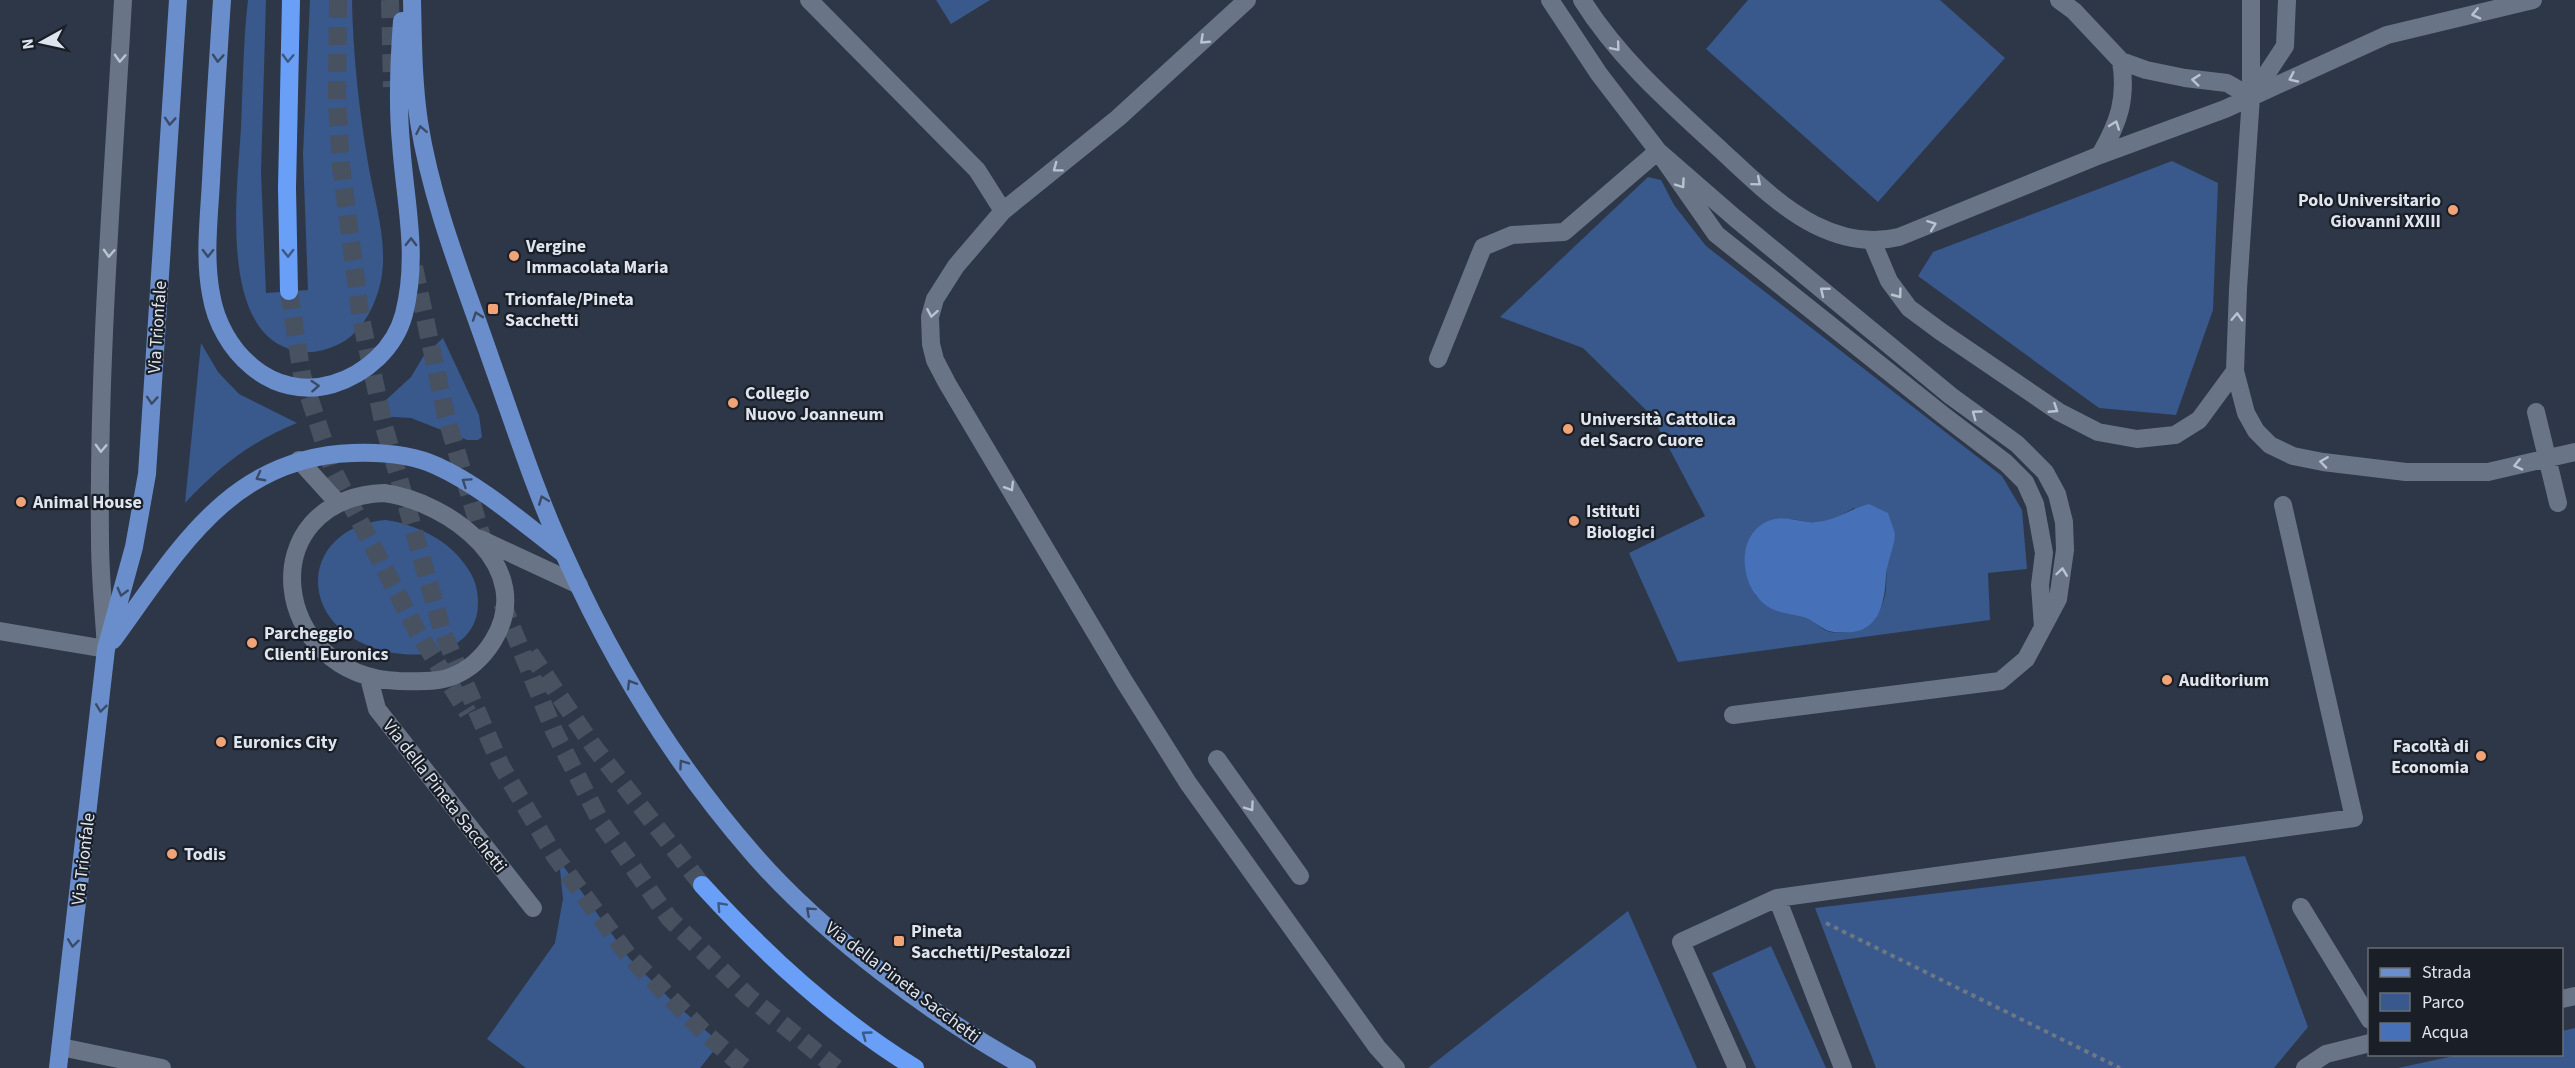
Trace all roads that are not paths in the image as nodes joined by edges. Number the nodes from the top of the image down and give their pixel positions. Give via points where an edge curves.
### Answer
1 (123, 0) edge
2 (178, 0) edge
3 (222, 0) edge
4 (291, 0) edge
5 (404, 0) edge
6 (412, 0) edge
7 (809, 0) edge
8 (1246, 0) edge
9 (1550, 0) edge
10 (1582, 0) edge
11 (2059, 0) edge
12 (2251, 0) edge
13 (2288, 0) edge
14 (2533, 0) edge
15 (2121, 61) junction
16 (2251, 97) junction
17 (1658, 151) junction
18 (2100, 155) junction
19 (1003, 211) junction
20 (1872, 241) junction
21 (289, 291) tunnel mouth
22 (1438, 359) dead end
23 (2235, 370) junction
24 (2536, 412) dead end
25 (2575, 452) edge
26 (299, 460) junction
27 (338, 503) junction
28 (2558, 503) dead end
29 (2283, 505) dead end
30 (476, 538) junction
31 (564, 554) junction
32 (579, 585) junction
33 (2043, 627) junction
34 (0, 631) edge
35 (106, 649) junction
36 (369, 678) junction
37 (1733, 715) dead end
38 (1216, 759) dead end
39 (1300, 876) dead end
40 (702, 885) tunnel mouth
41 (1777, 898) junction
42 (2301, 907) dead end
43 (533, 908) dead end
44 (2368, 1017) edge
45 (2368, 1044) edge
46 (61, 1047) junction
47 (58, 1068) edge
48 (162, 1068) edge
49 (915, 1068) edge
50 (1028, 1068) edge
51 (1396, 1068) edge
52 (1737, 1068) edge
53 (1843, 1068) edge
54 (2305, 1068) edge

1 -> 35 street, Via Trionfale via 101,450 100,543
2 -> 35 main road, Via Trionfale via 147,474 134,548
3 -> 5 main road via 207,248 211,296 227,339 251,368 289,385 309,387 330,385 368,367 384,352 404,315 412,234 399,98
4 -> 21 highway via 287,143
31 -> 6 main road via 503,393 433,186 419,122
7 - 19 street via 977,170
8 -> 19 street via 1118,118
9 - 17 street via 1599,74
10 -> 20 street via 1633,67 1793,212 1834,233
11 - 15 street
12 - 16 street
13 - 16 street via 2285,46
14 -> 16 street via 2387,34
16 -> 15 street via 2227,83 2146,70
18 -> 15 street via 2112,135 2123,100
16 - 18 street
23 -> 16 street
17 - 22 street via 1564,232 1512,235 1483,247
17 -> 33 street via 1716,234 2006,462 2025,482 2035,504 2044,553 2040,585
33 -> 17 street via 2058,599 2065,550 2064,522 2045,472 2017,444 1951,396
20 -> 18 street via 1899,237
19 -> 51 street via 956,266 935,299 930,316 935,360 1188,783
20 -> 23 street via 1889,281 1909,308 2059,412 2098,432 2138,439 2175,435 2199,420
25 -> 23 street via 2488,472 2406,472 2309,460 2279,450 2256,431 2246,413
24 - 28 street
26 - 27 street
31 -> 26 main road, Via della Pineta Sacchetti via 459,477 418,459 357,452
26 -> 35 main road, Via della Pineta Sacchetti via 247,484 207,518
27 - 30 street via 366,494 397,495 447,516
27 - 36 street via 316,520 299,546 291,573 291,590 296,609 314,640 344,668
29 - 41 street via 2354,818
30 - 32 street
30 - 36 street via 495,563 506,606 500,627 485,653 449,678
31 - 32 main road, Via della Pineta Sacchetti
50 -> 32 main road, Via della Pineta Sacchetti via 993,1049 887,975 768,871 662,734 597,624
33 - 37 street via 2026,659 2000,681
34 - 35 street
35 -> 46 main road, Via Trionfale
36 - 43 street, Via della Pineta Sacchetti via 377,709
38 -> 39 street
49 -> 40 highway via 797,982
41 - 52 street via 1681,942
41 - 53 street
42 - 44 street
45 - 54 street via 2326,1054
46 - 47 main road, Via Trionfale
46 - 48 street

